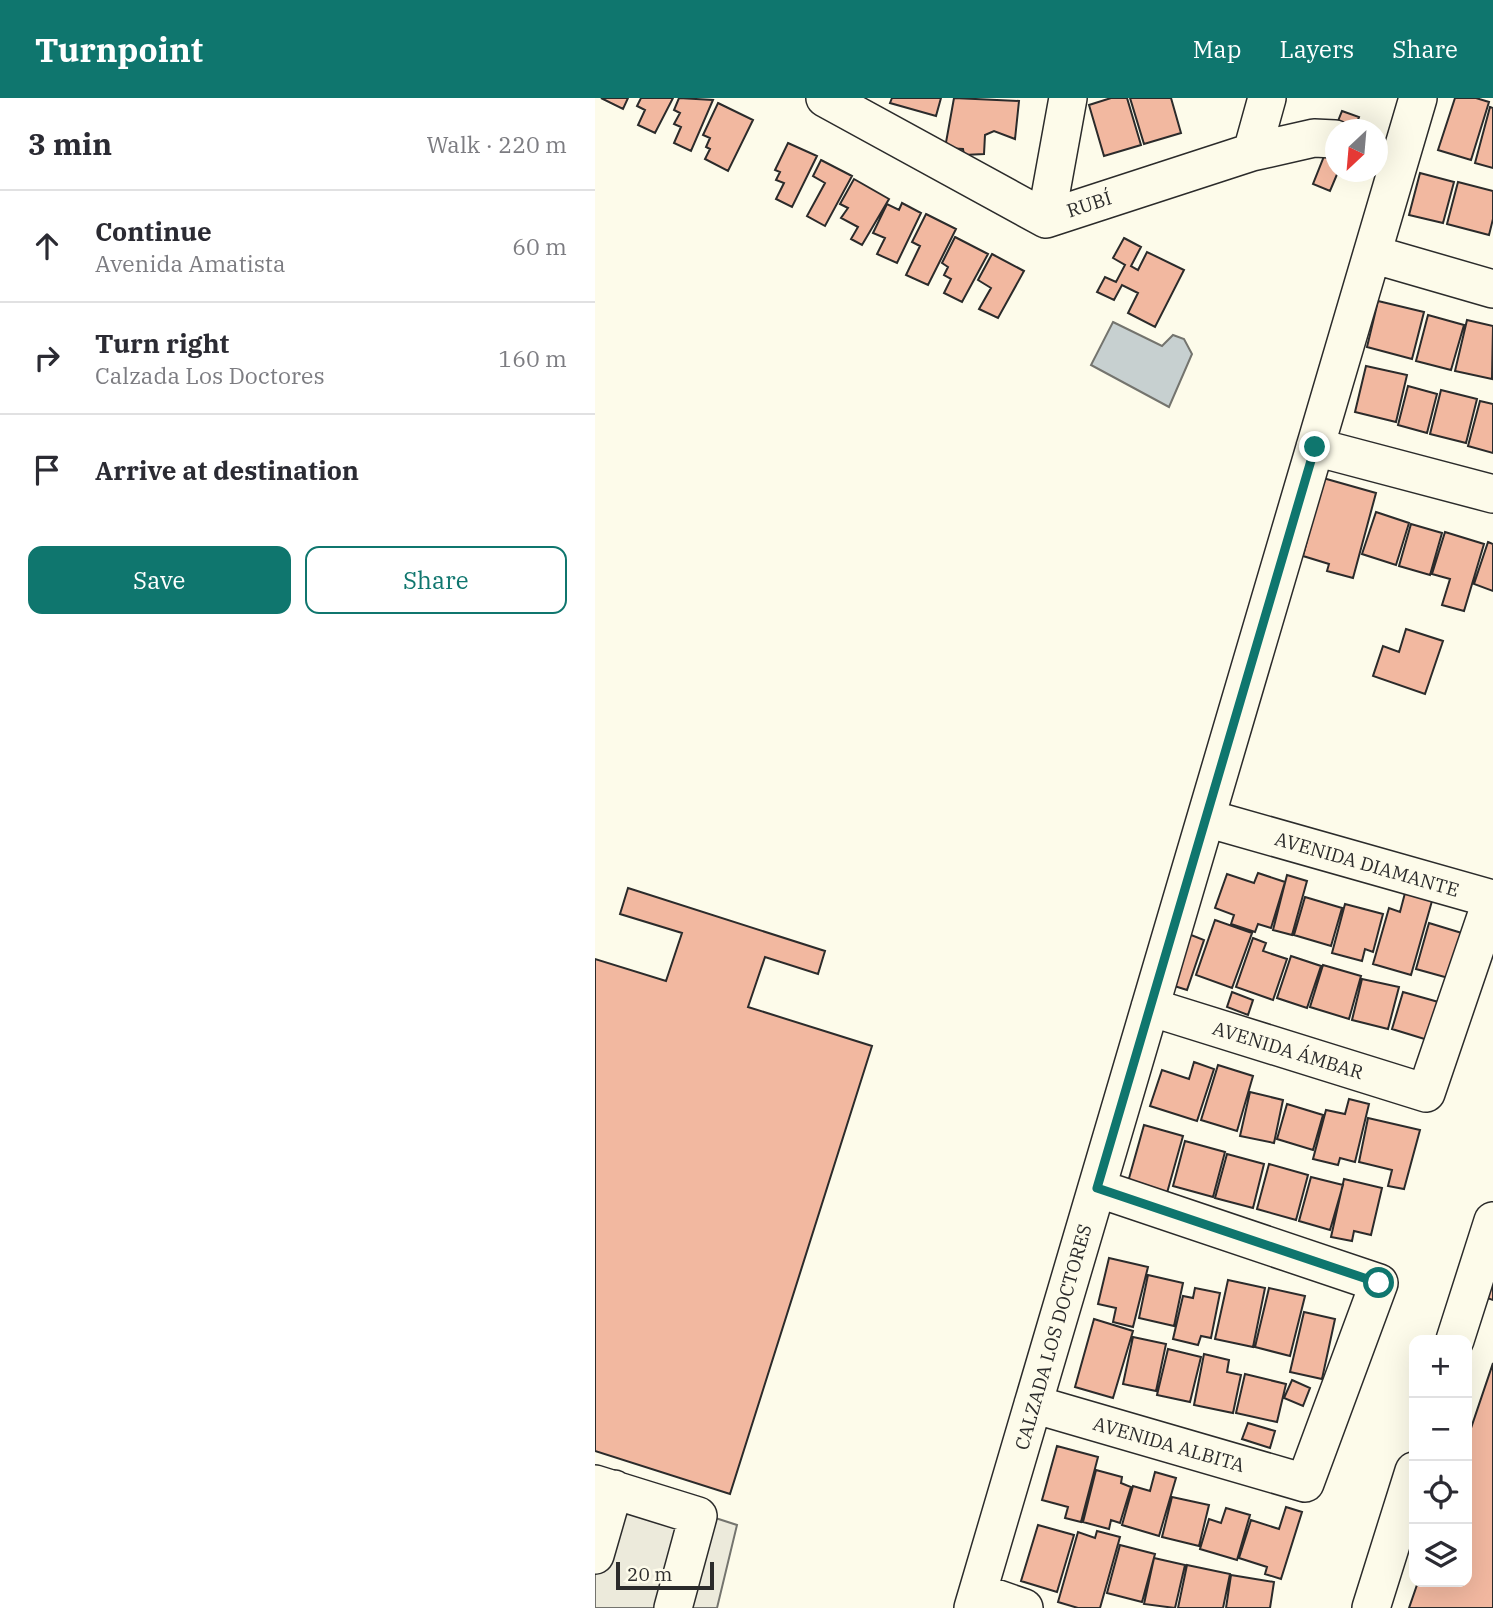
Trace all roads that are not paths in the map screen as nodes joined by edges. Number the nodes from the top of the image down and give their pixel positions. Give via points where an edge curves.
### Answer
1 (1068, 98) edge
2 (1267, 98) edge
3 (1418, 98) edge
4 (838, 101) edge
5 (1325, 139) edge
6 (1391, 141) edge
7 (1252, 152) junction
8 (1046, 219) junction
9 (1372, 254) junction
10 (1493, 289) edge
11 (1315, 447) junction
12 (1493, 494) edge
13 (1206, 818) junction
14 (1150, 1007) junction
15 (1426, 1093) joint
16 (1097, 1188) junction
17 (1493, 1221) edge
18 (1457, 1335) edge
19 (1033, 1404) junction
20 (604, 1486) edge
21 (1409, 1487) edge
22 (595, 1555) edge
23 (976, 1600) edge
24 (673, 1608) edge
25 (1024, 1608) edge
26 (1371, 1608) edge

1 - 8 street
2 - 7 street
3 - 6 street, CALZADA LOS DOCTORES
4 - 8 street, RUBÍ
5 - 7 street, RUBÍ
6 - 9 street, CALZADA LOS DOCTORES
7 - 8 street, RUBÍ
9 - 10 street
9 - 11 street, CALZADA LOS DOCTORES
11 - 12 street
11 - 13 street, CALZADA LOS DOCTORES
13 - 14 street, CALZADA LOS DOCTORES
13 - 15 street, AVENIDA DIAMANTE via 1492,899
14 - 15 street, AVENIDA ÁMBAR
14 - 16 street, CALZADA LOS DOCTORES
16 - 19 street, CALZADA LOS DOCTORES
16 - 19 street, AVENIDA ALBITA via 1379,1283 1305,1483
17 - 18 street
19 - 23 street, CALZADA LOS DOCTORES
20 - 22 street
20 - 24 street via 698,1516
21 - 26 street
23 - 25 street

